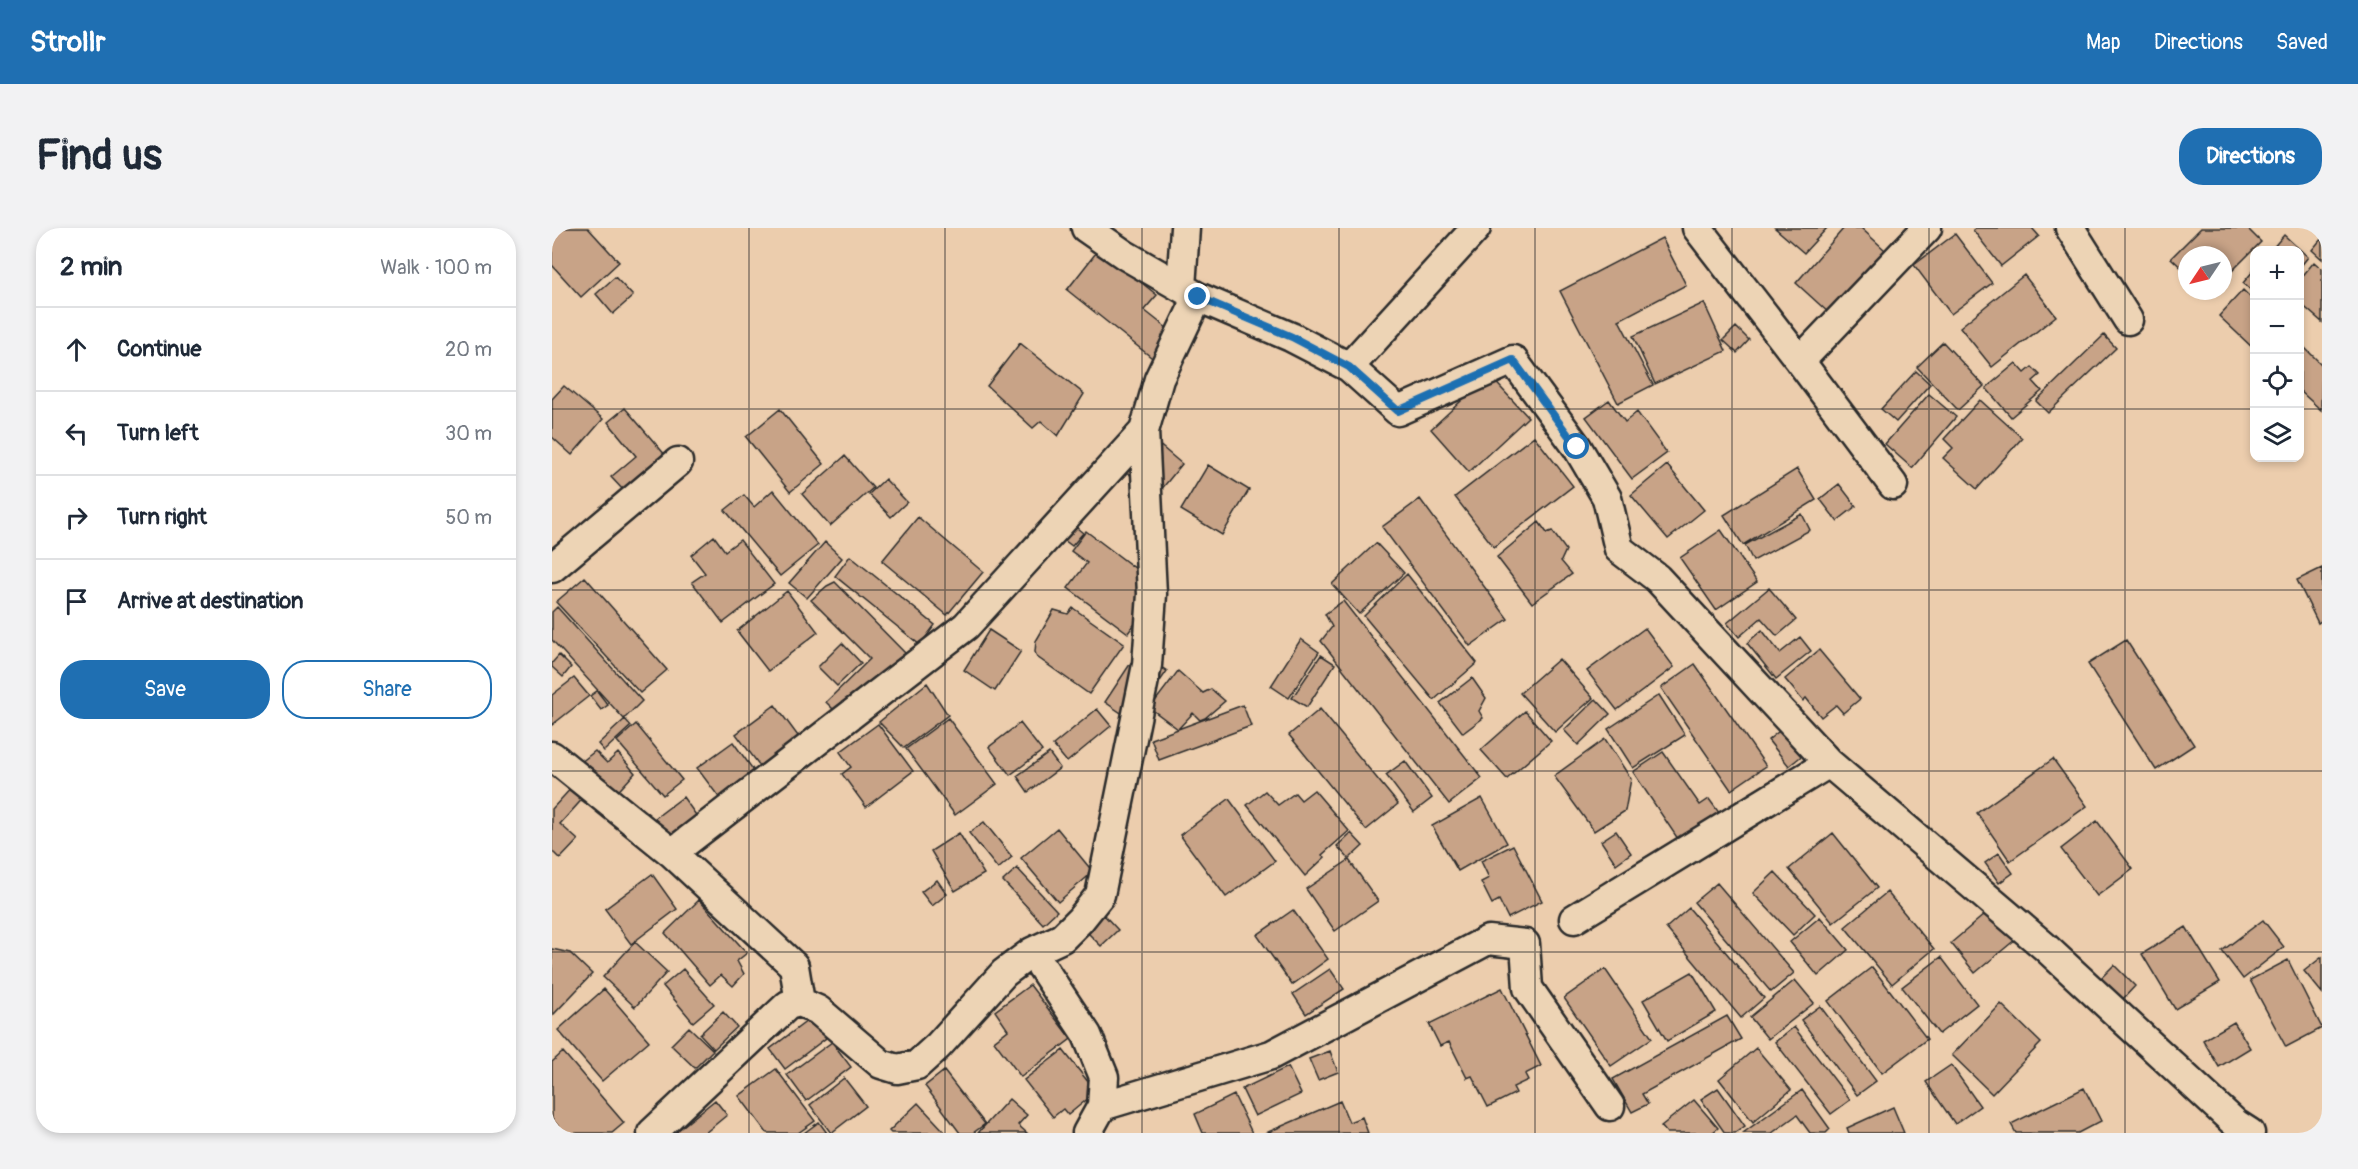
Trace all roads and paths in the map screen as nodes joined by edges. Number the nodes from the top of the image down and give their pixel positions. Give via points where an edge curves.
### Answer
1 (1086, 228) edge
2 (1185, 228) edge
3 (1476, 228) edge
4 (1696, 228) edge
5 (1927, 228) edge
6 (2070, 228) edge
7 (1190, 292) junction
8 (2128, 320) dead end
9 (1800, 361) junction
10 (1349, 367) junction
11 (1144, 431) junction
12 (678, 462) dead end
13 (1893, 485) dead end
14 (552, 568) edge
15 (552, 756) edge
16 (1829, 763) junction
17 (672, 853) junction
18 (1574, 919) dead end
19 (1032, 952) junction
20 (800, 1002) junction
21 (1102, 1106) junction
22 (1610, 1106) dead end
23 (652, 1133) edge
24 (1087, 1133) edge
25 (2250, 1133) edge

1 - 7 street
2 - 7 street
3 - 10 street
4 - 9 street
5 - 9 street
6 - 8 street
7 - 10 street
7 - 11 street
9 - 13 street
10 - 16 street via 1398,411 1513,360 1577,447 1607,498 1619,549 1657,578
11 - 17 street via 966,626
11 - 19 street via 1152,594 1147,665 1100,895 1062,938
12 - 14 street
15 - 17 street
16 - 18 street
16 - 25 street via 2044,946
17 - 20 street via 794,966
19 - 20 street via 1004,973 917,1065 897,1068 881,1064 818,1010
19 - 21 street via 1087,1035 1104,1077
20 - 23 street via 788,1005
21 - 22 street via 1271,1055 1488,940 1525,944 1528,988
21 - 24 street

